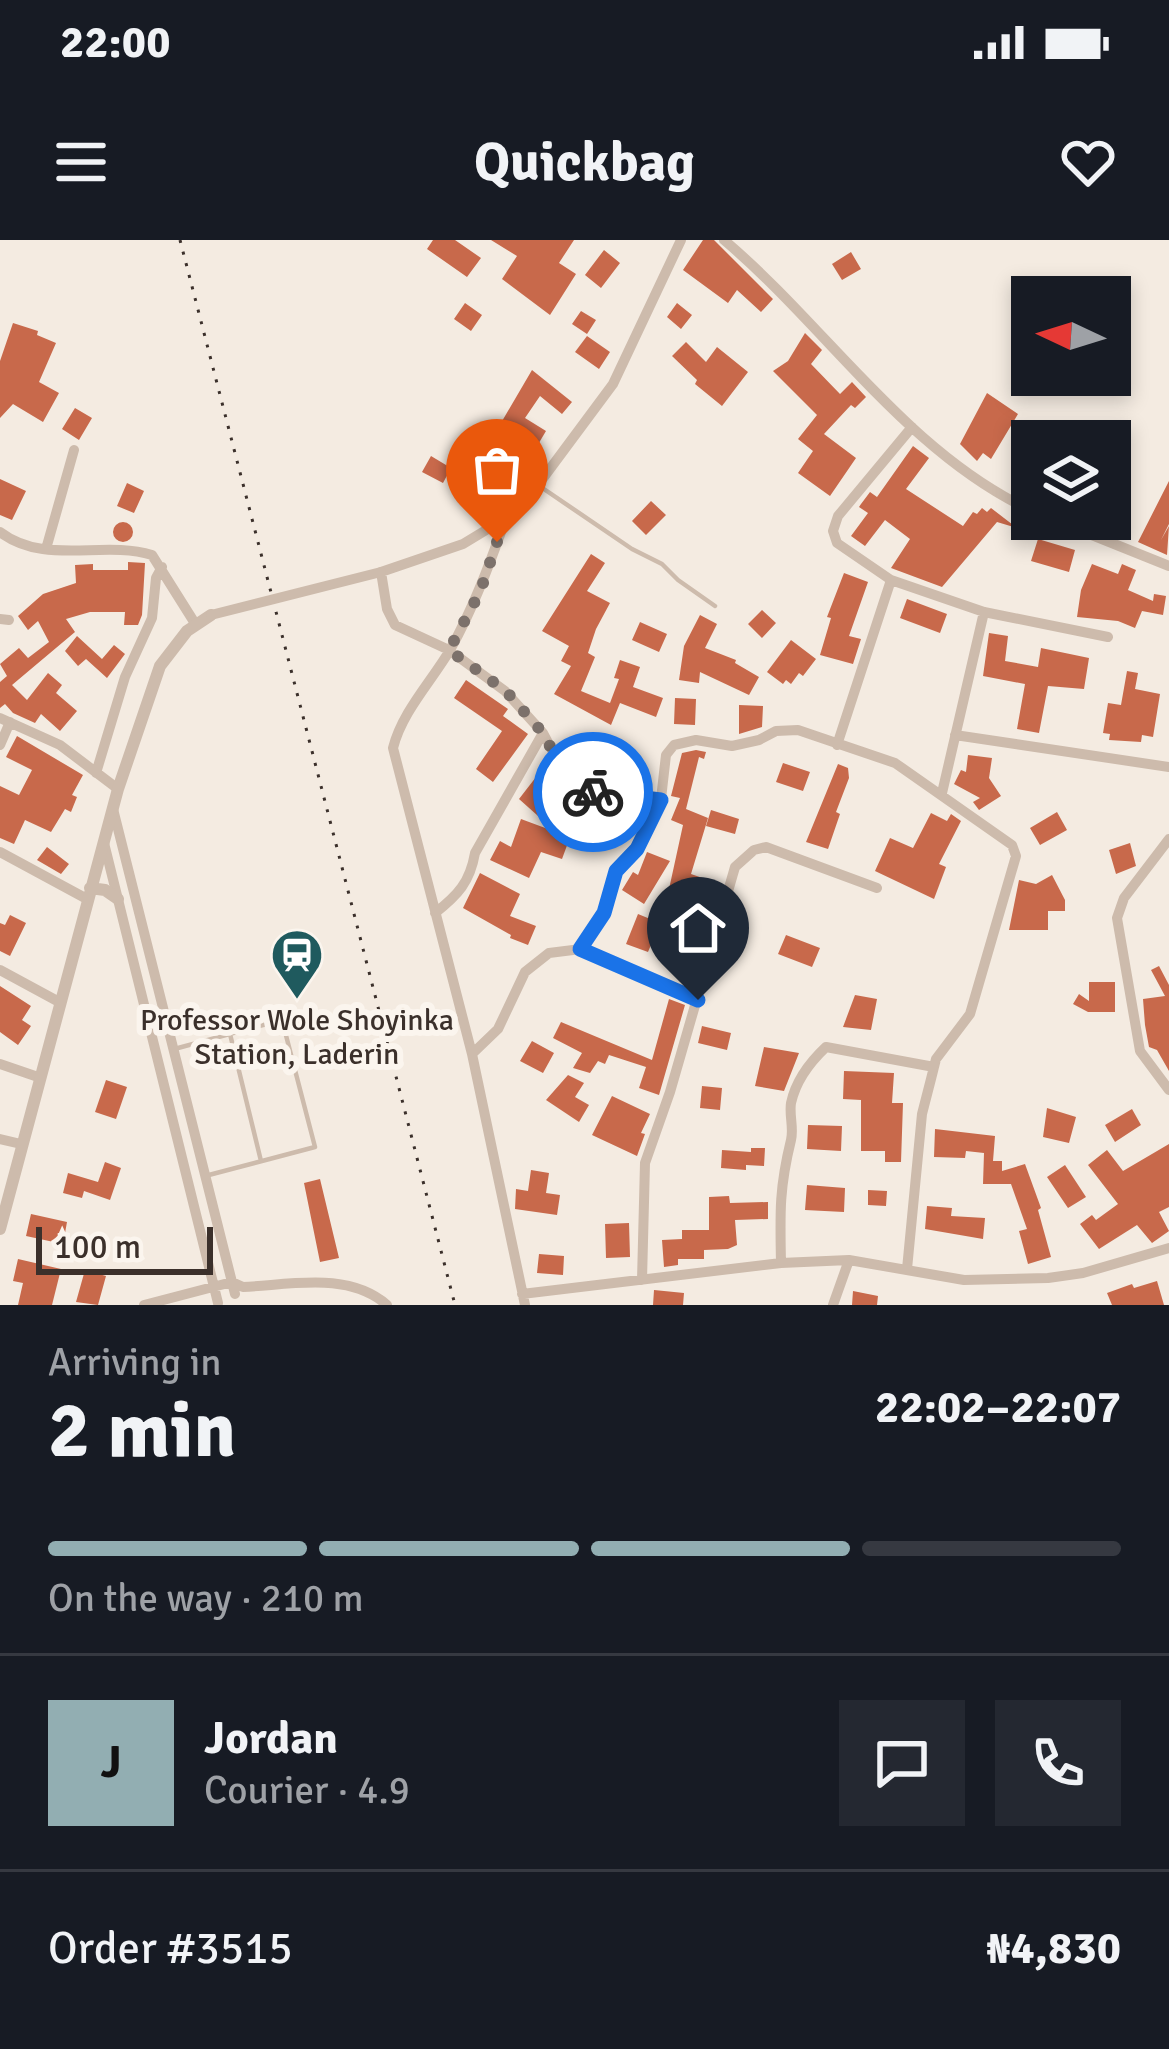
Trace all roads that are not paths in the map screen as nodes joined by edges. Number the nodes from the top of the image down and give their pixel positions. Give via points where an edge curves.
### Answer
1 (681, 240) edge
2 (724, 240) edge
3 (912, 427) junction
4 (74, 450) dead end
5 (538, 485) junction
6 (1011, 500) edge
7 (507, 513) junction
8 (0, 532) edge
9 (1104, 540) edge
10 (46, 549) junction
11 (1169, 566) edge
12 (162, 567) junction
13 (381, 572) junction
14 (891, 580) junction
15 (715, 606) dead end
16 (984, 612) junction
17 (211, 615) joint
18 (196, 625) junction
19 (1108, 637) dead end
20 (449, 650) junction
21 (5, 720) edge
22 (543, 733) junction
23 (955, 735) junction
24 (0, 745) edge
25 (837, 745) junction
26 (1169, 767) edge
27 (97, 773) junction
28 (118, 790) junction
29 (942, 793) junction
30 (661, 800) junction
31 (112, 808) junction
32 (1169, 839) edge
33 (104, 840) junction
34 (0, 852) edge
35 (877, 888) dead end
36 (88, 894) junction
37 (118, 899) junction
38 (435, 913) junction
39 (140, 921) junction
40 (125, 925) junction
41 (580, 949) junction
42 (0, 970) edge
43 (698, 1000) junction
44 (61, 1003) junction
45 (230, 1034) junction
46 (173, 1050) junction
47 (472, 1054) junction
48 (0, 1064) edge
49 (934, 1067) junction
50 (38, 1077) junction
51 (1169, 1090) edge
52 (0, 1139) edge
53 (20, 1144) junction
54 (261, 1161) junction
55 (205, 1176) junction
56 (0, 1229) edge
57 (1169, 1248) edge
58 (849, 1260) junction
59 (781, 1263) junction
60 (908, 1269) junction
61 (642, 1280) junction
62 (214, 1287) junction
63 (237, 1288) junction
64 (524, 1300) edge
65 (215, 1304) edge
66 (144, 1305) edge
67 (387, 1305) edge
68 (833, 1305) edge

1 - 5 street via 613,384
2 - 3 street
3 - 6 street
3 - 14 street via 833,530 837,543
4 - 10 street
5 - 7 street
5 - 15 lane
7 - 13 street via 463,544
7 - 20 street
8 - 10 street
9 - 11 street
10 - 12 street via 138,551
12 - 18 street
12 - 27 street
13 - 17 street, bridge
13 - 20 street via 395,625
14 - 16 street
14 - 25 street
16 - 19 street
16 - 23 street
17 - 18 street
18 - 28 street via 160,666
20 - 22 street via 506,691
20 - 38 street via 393,748
21 - 24 street
21 - 27 street
22 - 30 street via 571,786
22 - 38 street via 475,853 471,875
23 - 26 street
23 - 29 street
25 - 29 street via 895,764
25 - 30 street via 798,730 732,746 674,745
27 - 28 street
28 - 31 street
29 - 49 street via 1004,837 1016,856 970,1014
30 - 41 street
31 - 33 street
31 - 39 street
32 - 51 street via 1117,918 1140,1051
33 - 36 street
33 - 37 street
34 - 36 street
35 - 43 street via 766,847 754,850 736,867
36 - 37 street via 105,890
36 - 44 street
37 - 40 street
38 - 47 street
39 - 40 street
39 - 46 street
40 - 62 street
41 - 43 street
41 - 47 street via 537,958 498,1029
42 - 44 street
43 - 61 street via 645,1162
44 - 50 street
45 - 46 lane
45 - 54 lane
45 - 54 lane via 282,1020 315,1148
46 - 55 street
47 - 64 street
48 - 50 street
49 - 59 street via 826,1047 808,1064 791,1104 793,1137 779,1191
49 - 60 street
50 - 53 street
52 - 53 street
53 - 56 street
54 - 55 lane
55 - 63 street
57 - 60 street via 1048,1278 964,1280
58 - 59 street
58 - 60 street
58 - 68 street
59 - 61 street
61 - 64 street
62 - 63 street
62 - 65 street
62 - 66 street
63 - 65 street
63 - 67 street via 336,1282

